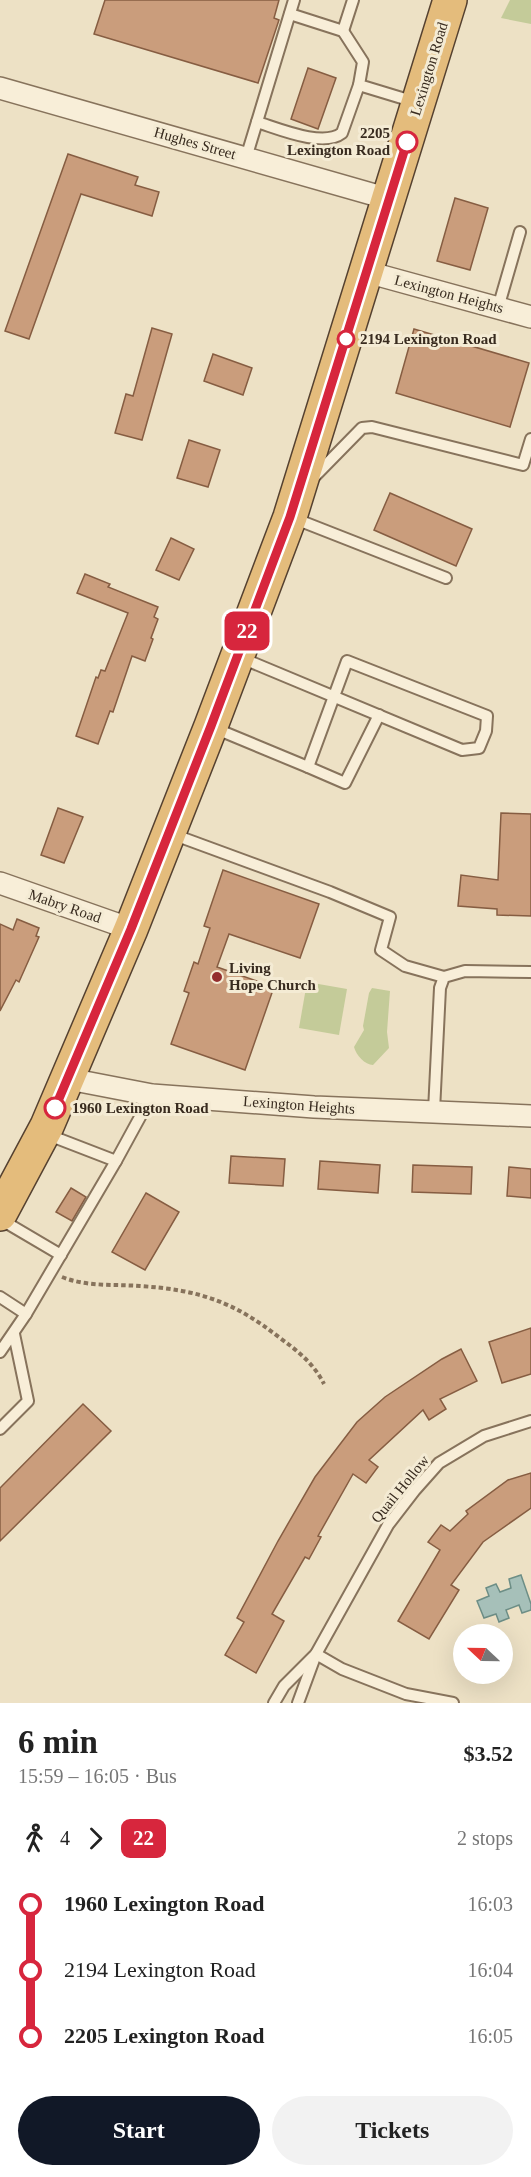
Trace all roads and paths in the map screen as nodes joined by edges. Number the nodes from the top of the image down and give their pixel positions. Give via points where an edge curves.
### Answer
1 (294, 0) edge
2 (353, 0) edge
3 (450, 0) edge
4 (290, 14) junction
5 (343, 32) junction
6 (358, 86) junction
7 (0, 88) edge
8 (418, 103) junction
9 (257, 122) junction
10 (246, 158) junction
11 (389, 199) junction
12 (520, 232) dead end
13 (367, 272) junction
14 (498, 308) junction
15 (531, 317) edge
16 (531, 439) edge
17 (293, 506) junction
18 (446, 578) dead end
19 (238, 656) junction
20 (334, 696) junction
21 (380, 715) junction
22 (211, 726) junction
23 (308, 767) junction
24 (169, 832) junction
25 (0, 883) edge
26 (131, 929) junction
27 (531, 972) edge
28 (444, 977) junction
29 (69, 1079) junction
30 (152, 1095) junction
31 (434, 1111) junction
32 (531, 1116) edge
33 (43, 1133) junction
34 (116, 1161) junction
35 (0, 1216) edge
36 (61, 1255) junction
37 (51, 1273) junction
38 (0, 1297) edge
39 (27, 1314) junction
40 (14, 1334) junction
41 (0, 1352) edge
42 (324, 1384) dead end
43 (531, 1421) edge
44 (0, 1429) edge
45 (316, 1654) junction
46 (274, 1703) edge
47 (298, 1703) edge
48 (453, 1703) edge

1 - 4 lane
2 - 5 lane
3 - 8 highway, Lexington Road
4 - 5 lane
4 - 9 lane
5 - 6 lane via 363,62
6 - 8 lane
6 - 9 lane via 342,133 337,137 302,136
7 - 10 street, Hughes Street
8 - 11 highway, Lexington Road
9 - 10 lane
10 - 11 street, Hughes Street
11 - 13 highway, Lexington Road
12 - 14 lane
13 - 14 street, Lexington Heights
13 - 17 highway, Lexington Road
14 - 15 street, Lexington Heights
16 - 17 lane via 524,465 372,426 362,428
17 - 18 lane
17 - 19 highway, Lexington Road
19 - 20 lane
19 - 22 highway, Lexington Road
20 - 21 lane
20 - 21 lane via 348,661 487,716 486,731 478,748 462,750
20 - 23 lane
21 - 23 lane via 345,783
22 - 23 lane
22 - 24 highway, Lexington Road
24 - 26 highway, Lexington Road
24 - 28 lane via 390,917 381,950 405,966
25 - 26 street, Mabry Road
26 - 29 highway, Lexington Road
27 - 28 lane via 465,971
28 - 31 lane via 440,988
29 - 30 street, Lexington Heights
29 - 33 highway, Lexington Road
30 - 31 street, Lexington Heights
30 - 34 lane
31 - 32 street, Lexington Heights
33 - 34 lane
33 - 35 highway, Lexington Road
34 - 36 lane
35 - 36 lane
36 - 37 lane
37 - 39 lane
37 - 42 path via 95,1284 197,1293 230,1304 302,1354
38 - 39 lane
39 - 40 lane
40 - 41 lane
40 - 44 lane via 28,1401
43 - 45 lane, Quail Hollow via 484,1436 439,1463 388,1525
45 - 46 lane, Quail Hollow via 284,1686
45 - 47 lane, Quail Hollow
45 - 48 lane via 342,1669 406,1694

